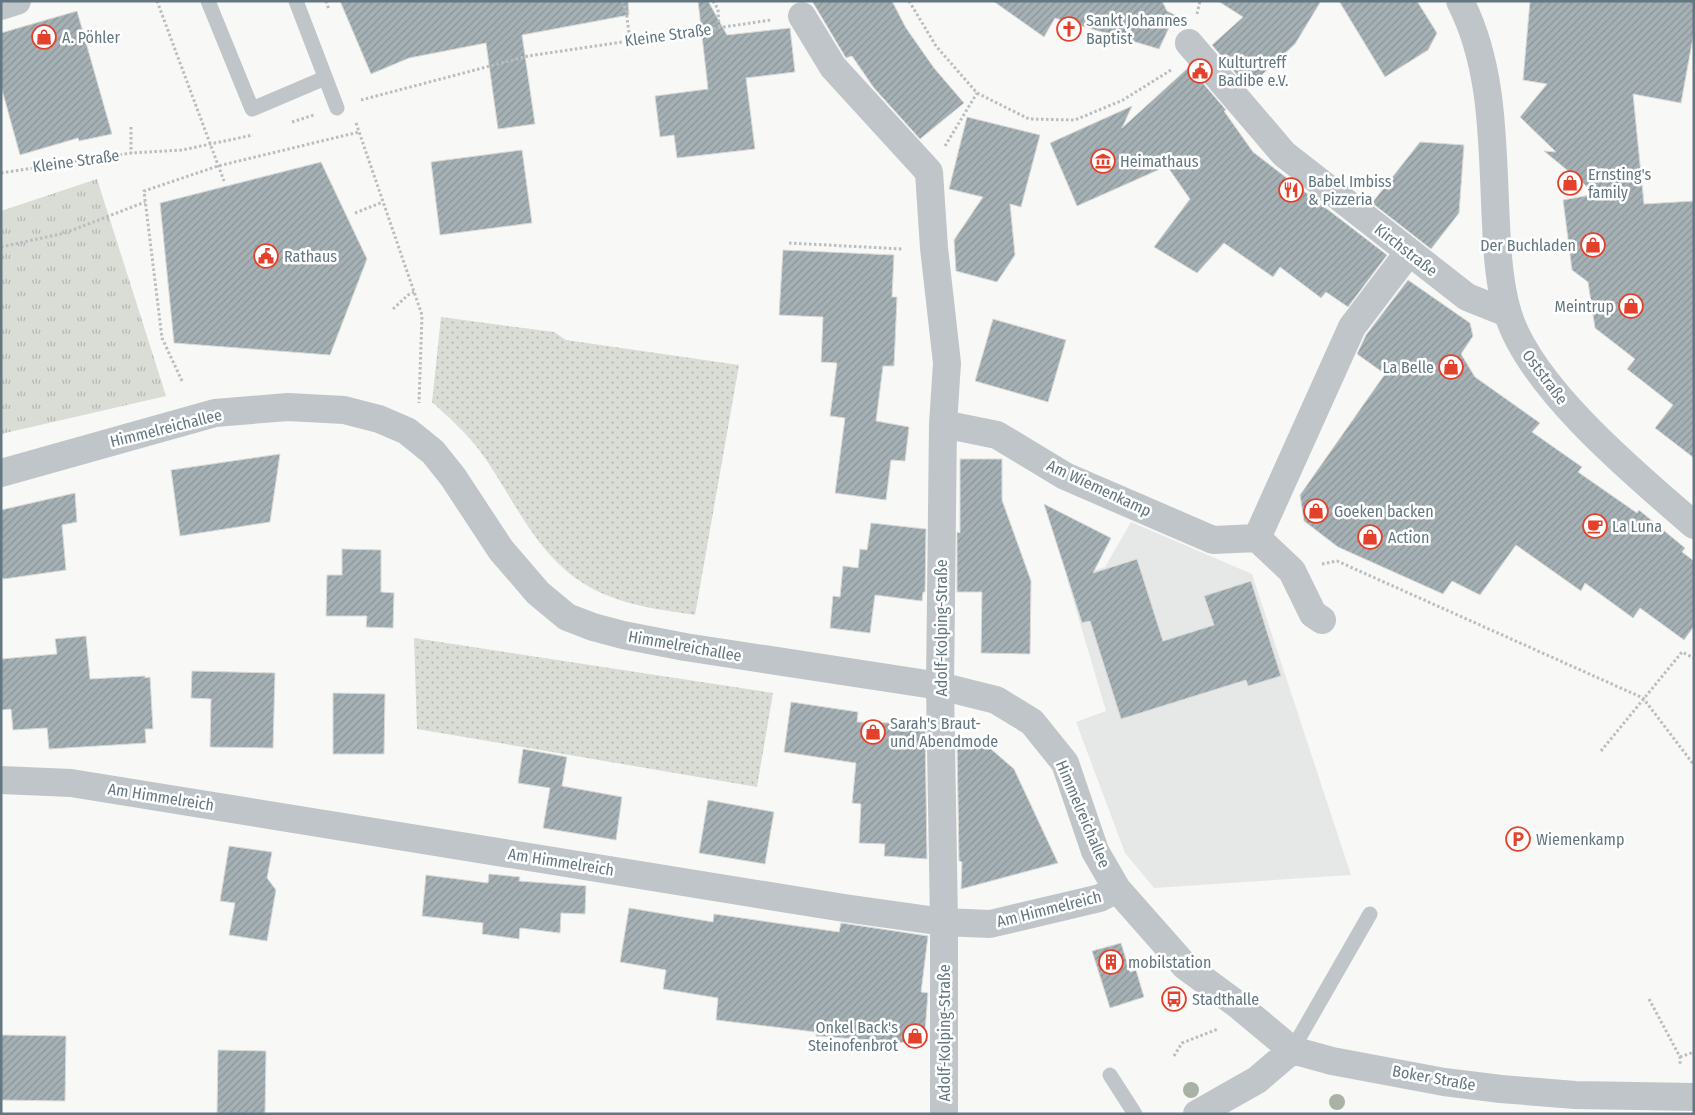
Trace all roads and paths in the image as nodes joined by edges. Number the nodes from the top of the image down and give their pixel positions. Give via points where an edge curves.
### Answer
1 (17, 1) edge
2 (157, 1) edge
3 (208, 1) edge
4 (296, 1) edge
5 (622, 1) edge
6 (713, 1) edge
7 (909, 1) edge
8 (1200, 1) edge
9 (1460, 1) edge
10 (1, 6) edge
11 (802, 16) joint
12 (720, 28) junction
13 (630, 41) junction
14 (1189, 43) junction
15 (325, 78) junction
16 (977, 92) junction
17 (343, 106) junction
18 (131, 127) dead end
19 (359, 132) junction
20 (152, 151) dead end
21 (131, 153) junction
22 (218, 166) junction
23 (929, 172) junction
24 (1, 173) edge
25 (224, 181) dead end
26 (145, 202) junction
27 (383, 202) junction
28 (355, 213) dead end
29 (789, 242) dead end
30 (1, 247) edge
31 (934, 248) junction
32 (1408, 252) junction
33 (414, 292) junction
34 (393, 309) dead end
35 (1508, 313) junction
36 (182, 381) dead end
37 (417, 408) dead end
38 (943, 424) junction
39 (1, 473) edge
40 (1694, 525) edge
41 (1257, 538) junction
42 (1292, 570) junction
43 (1322, 620) dead end
44 (1694, 658) edge
45 (940, 686) junction
46 (1643, 698) junction
47 (1601, 752) dead end
48 (1694, 765) edge
49 (1, 780) edge
50 (1117, 889) junction
51 (1370, 914) dead end
52 (944, 922) junction
53 (1649, 999) dead end
54 (1220, 1028) dead end
55 (1292, 1050) junction
56 (1694, 1052) edge
57 (1174, 1056) dead end
58 (1680, 1057) junction
59 (1110, 1075) dead end
60 (1687, 1086) edge
61 (944, 1114) edge
62 (1135, 1114) edge
63 (1197, 1114) edge

1 - 10 street
2 - 22 path
3 - 15 lane via 252,110
4 - 15 lane
5 - 13 path
6 - 12 path via 718,9
7 - 16 path via 936,46
8 - 14 path
9 - 35 street, Oststraße via 1486,76 1498,261
11 - 12 path, Kleine Straße
11 - 23 street via 833,67
12 - 13 path, Kleine Straße
13 - 17 path, Kleine Straße via 528,56
14 - 16 path via 1176,67 1124,100 1075,120 1029,119
14 - 32 street, Kirchstraße via 1284,154
15 - 17 lane
16 - 23 path
17 - 19 path
18 - 21 path
19 - 22 path
19 - 27 path
20 - 21 path, Kleine Straße
21 - 24 path, Kleine Straße
22 - 25 path
22 - 26 path via 144,192
23 - 31 street, Adolf-Kolping-Straße
26 - 30 path via 65,233
26 - 36 path via 162,338
27 - 28 path
27 - 33 path
29 - 31 path via 919,250
31 - 38 street, Adolf-Kolping-Straße via 947,363
32 - 35 street, Kirchstraße via 1467,297
32 - 41 street via 1352,328
33 - 34 path
33 - 37 path via 422,315 421,399
35 - 40 street, Oststraße via 1522,348 1570,411
38 - 41 street, Am Wiemenkamp via 997,435 1065,476 1213,540
38 - 45 street, Adolf-Kolping-Straße
39 - 45 street, Himmelreichallee via 215,413 288,407 344,410 407,431 433,452 501,550 538,593 567,617 616,633 685,647
41 - 42 street
42 - 43 street via 1313,614
42 - 46 path via 1337,561
44 - 46 path via 1682,652
45 - 50 street, Himmelreichallee via 996,700 1032,722 1064,763 1095,850
45 - 52 street, Adolf-Kolping-Straße
46 - 47 path
46 - 48 path
49 - 52 street, Am Himmelreich via 80,784
50 - 52 street, Am Himmelreich via 1100,898 990,924
50 - 55 street, Himmelreichallee via 1185,966
51 - 55 lane
52 - 61 street, Adolf-Kolping-Straße
53 - 58 path
54 - 57 path via 1182,1043
55 - 60 street, Boker Straße via 1332,1061 1444,1082 1501,1089 1575,1095
55 - 63 street via 1257,1080
56 - 58 path
58 - 60 path
59 - 62 lane

